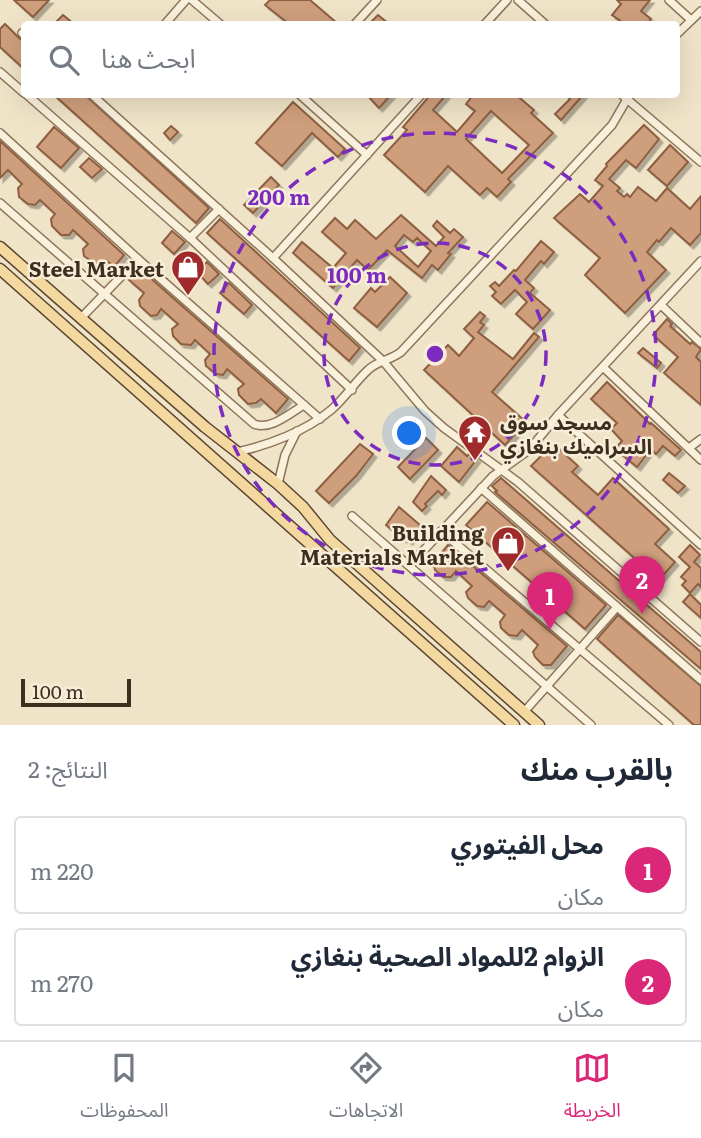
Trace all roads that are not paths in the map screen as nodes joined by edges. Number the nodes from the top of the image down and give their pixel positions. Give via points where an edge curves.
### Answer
1 (187, 0) edge
2 (192, 0) edge
3 (376, 0) edge
4 (508, 0) edge
5 (518, 0) edge
6 (669, 0) edge
7 (701, 11) edge
8 (691, 20) junction
9 (167, 21) edge
10 (216, 21) edge
11 (358, 21) edge
12 (488, 21) edge
13 (542, 21) edge
14 (680, 32) edge
15 (0, 72) edge
16 (21, 90) edge
17 (30, 98) edge
18 (99, 98) edge
19 (303, 98) edge
20 (418, 98) edge
21 (629, 98) edge
22 (0, 132) edge
23 (367, 155) junction
24 (701, 162) edge
25 (0, 203) edge
26 (219, 209) junction
27 (190, 238) junction
28 (0, 247) edge
29 (273, 258) junction
30 (138, 259) junction
31 (701, 261) edge
32 (0, 269) edge
33 (103, 294) junction
34 (661, 305) junction
35 (82, 317) junction
36 (701, 343) edge
37 (383, 361) junction
38 (604, 368) junction
39 (352, 390) junction
40 (304, 405) junction
41 (558, 415) junction
42 (320, 419) junction
43 (298, 431) junction
44 (701, 439) edge
45 (689, 448) junction
46 (236, 453) junction
47 (701, 460) edge
48 (501, 469) junction
49 (278, 484) junction
50 (481, 488) junction
51 (352, 516) dead end
52 (441, 531) junction
53 (701, 545) edge
54 (410, 565) junction
55 (617, 607) junction
56 (701, 642) edge
57 (579, 648) junction
58 (701, 680) edge
59 (546, 686) junction
60 (524, 712) junction
61 (514, 725) edge
62 (539, 725) edge
63 (591, 725) edge
64 (669, 725) edge

1 - 9 lane
2 - 10 lane
3 - 11 lane
4 - 12 lane
5 - 13 lane
6 - 8 lane
7 - 8 lane
8 - 14 lane
15 - 16 lane
17 - 27 lane
18 - 26 lane
19 - 23 lane
20 - 23 lane
21 - 24 lane
21 - 37 lane via 612,125 401,352
22 - 30 lane
23 - 29 lane
25 - 33 lane
26 - 27 lane
26 - 29 lane
27 - 39 lane
28 - 35 main road
29 - 37 lane
30 - 33 lane
30 - 40 lane
31 - 34 lane
32 - 61 main road
33 - 35 lane
33 - 40 lane via 254,424 268,426
34 - 36 lane
34 - 38 lane
35 - 46 main road
37 - 39 lane via 368,369
37 - 48 lane via 425,411
38 - 41 lane
38 - 45 lane
39 - 42 lane
40 - 42 lane
41 - 48 lane via 529,450
41 - 53 lane
42 - 43 lane
43 - 46 lane
43 - 49 lane via 285,455
44 - 45 lane
45 - 47 lane
46 - 49 main road
48 - 50 lane
48 - 56 lane
49 - 60 main road via 330,540
50 - 52 lane
50 - 55 lane
51 - 54 lane
52 - 54 lane
52 - 57 lane
54 - 59 lane
55 - 57 lane
55 - 58 lane
57 - 59 lane
57 - 64 lane
59 - 60 lane
59 - 63 lane
60 - 62 main road

